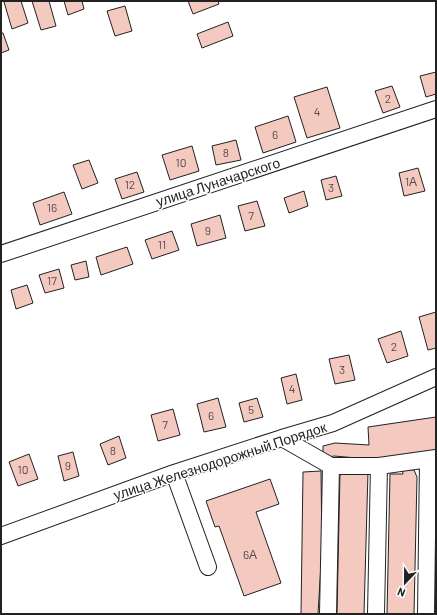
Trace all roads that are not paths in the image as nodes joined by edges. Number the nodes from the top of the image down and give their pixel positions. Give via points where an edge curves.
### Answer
1 (436, 109) edge
2 (1, 254) edge
3 (436, 377) edge
4 (282, 438) junction
5 (432, 459) edge
6 (331, 466) junction
7 (379, 466) junction
8 (174, 473) junction
9 (1, 536) edge
10 (208, 568) dead end
11 (328, 614) edge
12 (376, 614) edge
13 (426, 614) edge

1 - 2 street, улица Луначарского
3 - 4 street, улица Железнодорожный Порядок via 333,423
4 - 6 street
4 - 8 street, улица Железнодорожный Порядок
5 - 7 street
5 - 13 street
6 - 7 street
6 - 11 street
7 - 12 street
8 - 9 street, улица Железнодорожный Порядок
8 - 10 street

